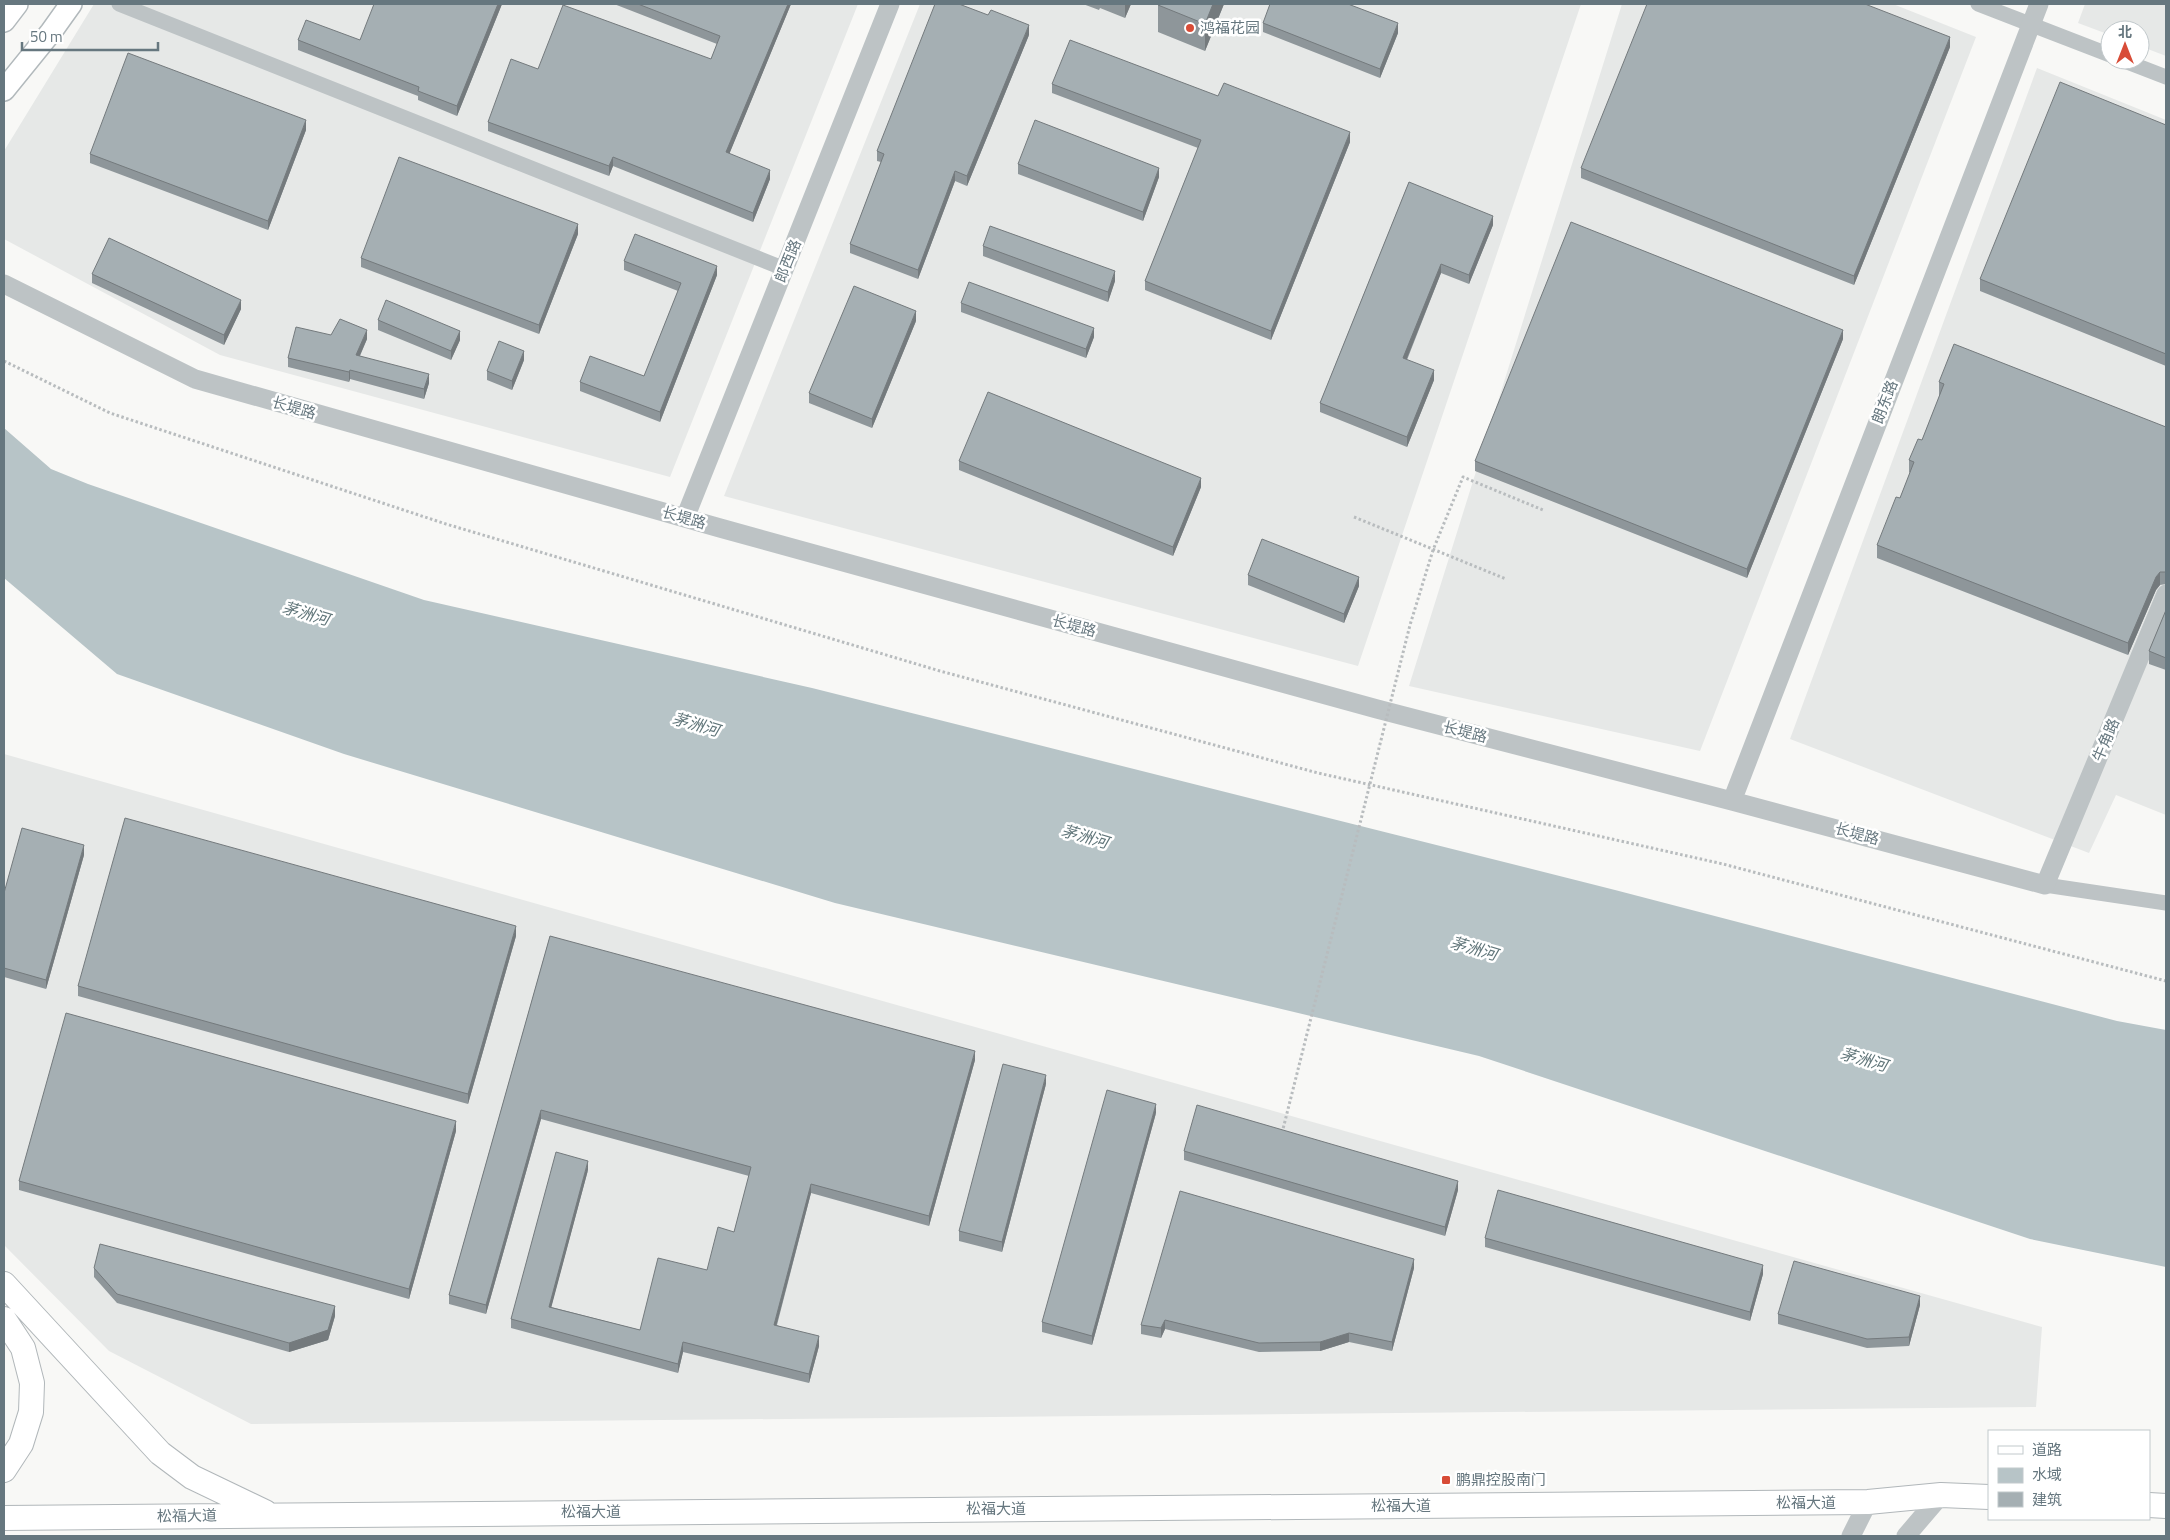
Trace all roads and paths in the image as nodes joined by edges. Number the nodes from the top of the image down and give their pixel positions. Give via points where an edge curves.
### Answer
1 (17, 4) edge
2 (71, 4) edge
3 (119, 4) edge
4 (890, 4) edge
5 (1978, 4) edge
6 (2039, 4) edge
7 (4, 21) edge
8 (2030, 25) junction
9 (2100, 51) edge
10 (2148, 70) edge
11 (2166, 77) edge
12 (4, 90) edge
13 (785, 269) junction
14 (4, 284) edge
15 (4, 361) edge
16 (1543, 510) dead end
17 (1354, 516) dead end
18 (685, 518) junction
19 (1433, 550) junction
20 (1506, 579) dead end
21 (2166, 594) edge
22 (1732, 801) junction
23 (2045, 885) junction
24 (2166, 903) edge
25 (2166, 981) edge
26 (1281, 1138) edge
27 (4, 1284) edge
28 (4, 1319) edge
29 (4, 1470) edge
30 (1941, 1495) junction
31 (1988, 1497) edge
32 (1868, 1502) junction
33 (2150, 1505) edge
34 (2166, 1506) edge
35 (271, 1514) junction
36 (4, 1518) edge
37 (1851, 1536) edge
38 (1906, 1536) edge

1 - 7 main road
2 - 12 main road
3 - 13 street
4 - 13 street, 郎西路
5 - 8 street
6 - 8 street, 朗东路
8 - 9 street
8 - 22 street, 朗东路
10 - 11 street
13 - 18 street, 郎西路
14 - 18 street, 长堤路 via 195,379
15 - 25 path via 119,416 446,524 940,671 1318,773 1723,864
16 - 19 path, bridge via 1463,476
17 - 19 path
18 - 22 street, 长堤路 via 1377,709
19 - 20 path
19 - 26 path, bridge via 1410,625
21 - 23 street, 牛角路
22 - 23 street, 长堤路
23 - 24 street, 长堤路
27 - 35 main road via 160,1453 192,1477
28 - 29 main road via 23,1348 32,1383 31,1412 21,1444
30 - 31 main road, 松福大道
30 - 32 main road, 松福大道
30 - 38 street
32 - 35 main road, 松福大道
32 - 37 street
33 - 34 main road
35 - 36 main road, 松福大道

